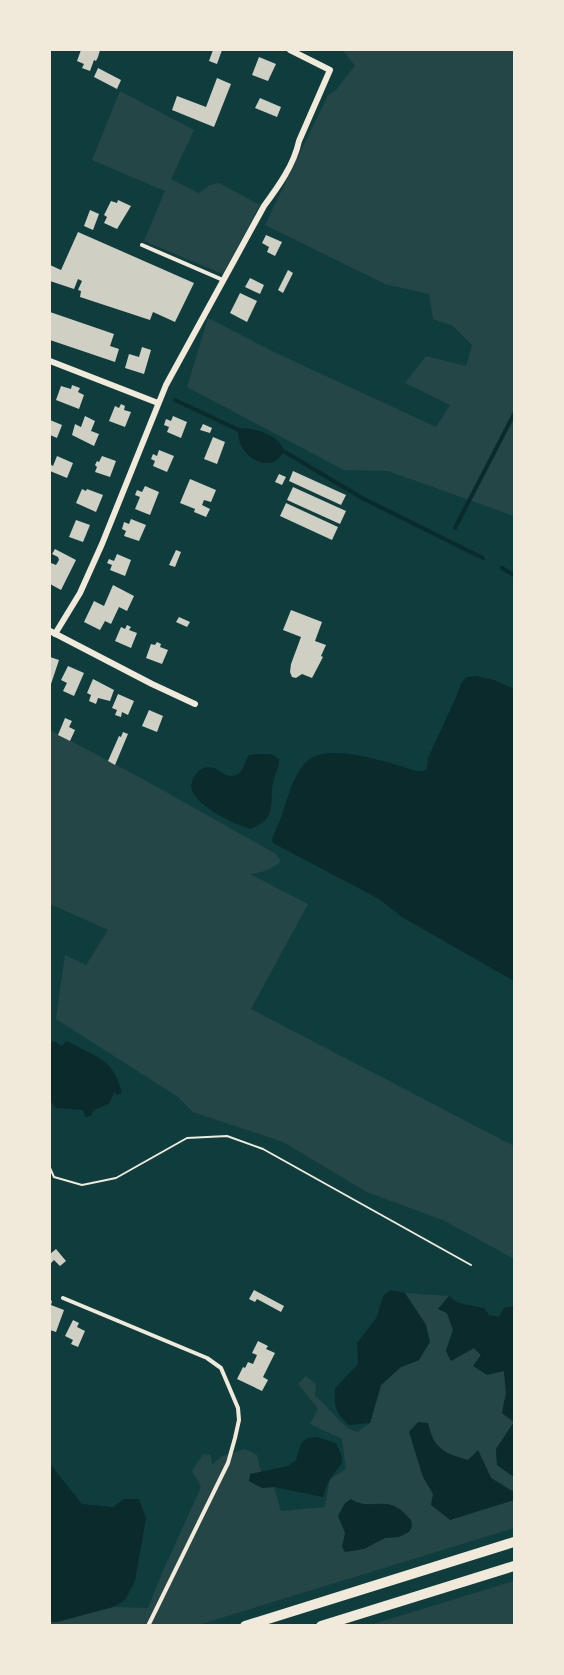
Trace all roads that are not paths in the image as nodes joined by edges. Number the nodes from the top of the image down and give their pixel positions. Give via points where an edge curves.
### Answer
1 (290, 50) edge
2 (142, 245) dead end
3 (224, 281) junction
4 (50, 362) edge
5 (158, 403) junction
6 (52, 632) edge
7 (195, 704) dead end
8 (63, 1298) dead end
9 (514, 1542) edge
10 (514, 1566) edge
11 (148, 1626) edge
12 (245, 1626) edge
13 (321, 1626) edge

1 - 3 street via 330,70 283,179
2 - 3 lane
3 - 5 street
4 - 5 street
5 - 6 street via 80,593
6 - 7 street
8 - 11 lane via 207,1358 221,1368 237,1408 239,1420 228,1463
9 - 12 main road
10 - 13 main road

